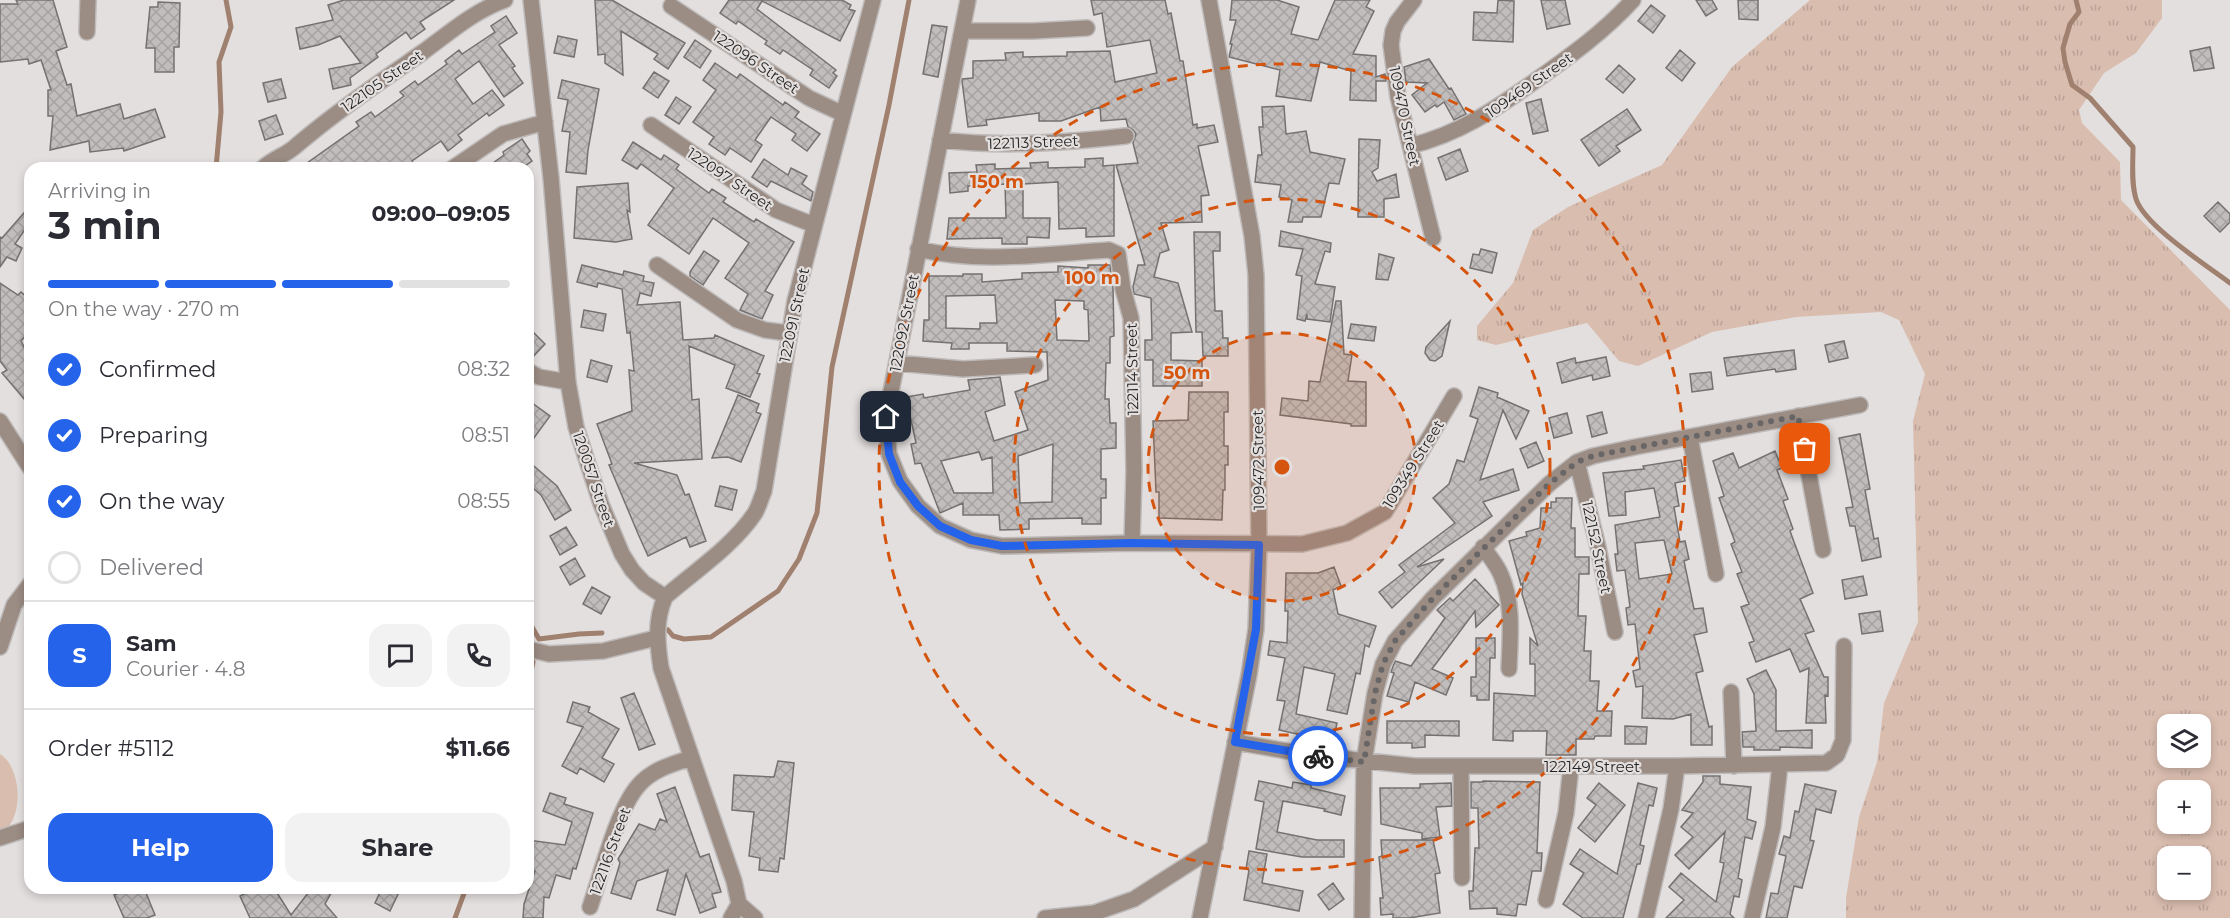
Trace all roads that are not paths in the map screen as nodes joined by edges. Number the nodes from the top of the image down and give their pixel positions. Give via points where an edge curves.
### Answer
1 (88, 0) edge
2 (505, 0) edge
3 (531, 0) edge
4 (873, 0) edge
5 (968, 0) edge
6 (1209, 0) edge
7 (1414, 0) edge
8 (1633, 0) edge
9 (671, 6) dead end
10 (1087, 28) dead end
11 (962, 31) junction
12 (87, 32) dead end
13 (843, 114) junction
14 (545, 122) junction
15 (651, 125) dead end
16 (1126, 136) dead end
17 (940, 140) junction
18 (1410, 146) junction
19 (268, 162) edge
20 (462, 162) edge
21 (814, 225) junction
22 (1433, 238) dead end
23 (918, 249) junction
24 (657, 265) dead end
25 (788, 333) junction
26 (897, 363) junction
27 (1035, 364) dead end
28 (534, 374) edge
29 (568, 382) junction
30 (1454, 396) dead end
31 (1860, 405) dead end
32 (1798, 416) junction
33 (0, 421) edge
34 (1689, 437) junction
35 (24, 459) edge
36 (1577, 462) junction
37 (1132, 543) junction
38 (1259, 545) junction
39 (1483, 547) junction
40 (1823, 550) dead end
41 (1716, 574) dead end
42 (24, 592) edge
43 (665, 597) junction
44 (1614, 632) dead end
45 (656, 638) junction
46 (1844, 646) dead end
47 (0, 647) edge
48 (534, 650) edge
49 (1509, 669) dead end
50 (1731, 692) dead end
51 (1235, 742) junction
52 (691, 758) junction
53 (1364, 762) junction
54 (1780, 765) junction
55 (1571, 766) junction
56 (1677, 766) junction
57 (1734, 766) junction
58 (1461, 767) junction
59 (24, 830) edge
60 (0, 838) edge
61 (1215, 847) junction
62 (1462, 878) dead end
63 (1546, 900) dead end
64 (739, 904) junction
65 (590, 907) dead end
66 (731, 918) edge
67 (755, 918) edge
68 (1045, 918) edge
69 (1200, 918) edge
70 (1362, 918) edge
71 (1646, 918) edge
72 (1752, 918) edge

1 - 12 street
2 - 19 street, 122105 Street via 474,15
3 - 14 street, 120057 Street
4 - 13 street, 122091 Street
5 - 11 street, 122092 Street
6 - 38 street, 109472 Street via 1256,275
7 - 18 street, 109470 Street via 1392,31 1391,45
8 - 18 street, 109469 Street via 1609,26 1563,62 1480,119 1453,133
9 - 13 street, 122096 Street via 809,98
10 - 11 street
11 - 17 street, 122092 Street
13 - 21 street, 122091 Street
14 - 20 street via 503,134
14 - 29 street, 120057 Street
15 - 21 street, 122097 Street via 776,210
16 - 17 street, 122113 Street via 999,144
17 - 23 street, 122092 Street
18 - 22 street, 109470 Street
21 - 25 street, 122091 Street
23 - 26 street, 122092 Street
23 - 37 street, 122114 Street via 942,255 975,256 1109,250 1118,254 1132,336
24 - 25 street via 737,320
25 - 43 street, 122091 Street via 767,475 757,510 725,546
26 - 27 street via 963,369
26 - 37 street, 122092 Street via 886,417 889,454 900,482 940,526 971,540 1002,546
28 - 29 street
29 - 43 street, 120057 Street via 580,441 622,554 644,583
30 - 38 street, 109349 Street via 1385,512 1347,533 1302,544
31 - 32 street
32 - 34 street
32 - 40 street
33 - 35 street
34 - 36 street
34 - 41 street
36 - 39 street
36 - 44 street, 122152 Street
37 - 38 street, 122092 Street
38 - 51 street, 109472 Street via 1256,629
39 - 49 street via 1500,572 1507,592
39 - 53 street via 1395,641 1375,693
42 - 47 street via 14,605
43 - 45 street
45 - 48 street via 603,651 549,654
45 - 52 street via 661,668
46 - 54 street, 122149 Street via 1840,750 1826,763
50 - 57 street
51 - 53 street, 122149 Street
51 - 61 street, 109472 Street
52 - 64 street
52 - 65 street, 122116 Street via 651,775 630,797
53 - 58 street, 122149 Street
53 - 70 street
54 - 57 street, 122149 Street
54 - 72 street via 1773,826
55 - 56 street, 122149 Street
55 - 58 street, 122149 Street
55 - 63 street via 1566,813
56 - 57 street, 122149 Street
56 - 71 street
58 - 62 street
59 - 60 street
61 - 68 street via 1134,899 1094,913
61 - 69 street, 109472 Street
64 - 66 street
64 - 67 street

